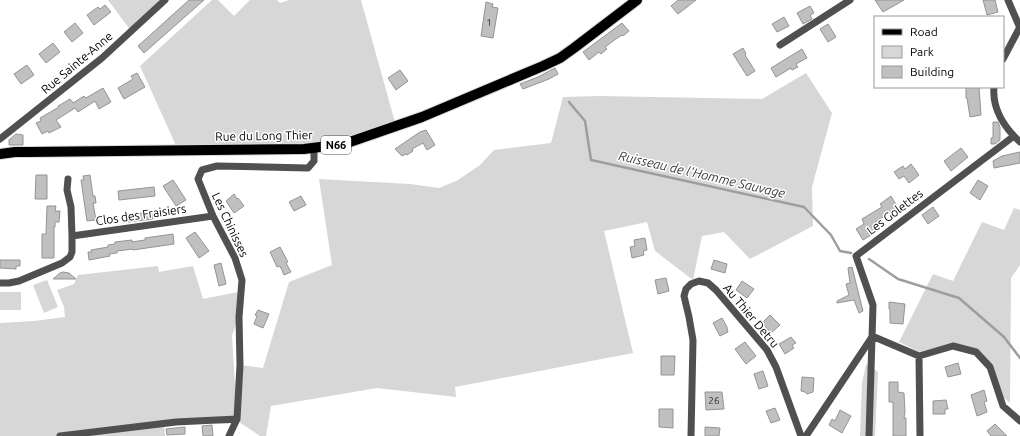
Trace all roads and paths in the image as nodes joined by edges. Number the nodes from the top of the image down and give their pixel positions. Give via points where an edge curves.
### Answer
1 (165, 0) edge
2 (637, 0) edge
3 (850, 0) edge
4 (1008, 0) edge
5 (1020, 28) edge
6 (780, 45) dead end
7 (1004, 57) edge
8 (994, 88) edge
9 (1014, 136) junction
10 (0, 139) edge
11 (1020, 142) edge
12 (314, 148) junction
13 (0, 154) edge
14 (68, 179) dead end
15 (214, 216) junction
16 (72, 236) junction
17 (0, 284) edge
18 (872, 336) junction
19 (919, 356) junction
20 (237, 419) junction
21 (1020, 421) edge
22 (60, 436) edge
23 (229, 436) edge
24 (690, 436) edge
25 (801, 436) edge
26 (806, 436) edge
27 (869, 436) edge
28 (920, 436) edge

1 - 10 street, Rue Sainte-Anne via 102,58
2 - 12 main road, Rue du Long Thier / N66 via 560,58 543,66 422,117 344,144
3 - 6 street
4 - 5 street
5 - 7 street
8 - 9 street via 996,107 1004,124
9 - 11 street
9 - 18 street, Les Golettes via 856,256 873,305
12 - 13 main road, Rue du Long Thier / N66
12 - 15 street, Les Chinisses via 314,161 308,168 216,166 202,170 198,179
14 - 16 street
15 - 16 street, Clos des Fraisiers
15 - 20 street, Les Chinisses via 235,258 242,280
16 - 17 street via 70,258 19,281
18 - 19 street
18 - 26 street
18 - 27 street
19 - 21 street via 953,346 976,352 990,367 1004,406
19 - 28 street
20 - 22 street via 176,422
20 - 23 street, Les Chinisses
24 - 25 street, Au Thier Detru via 693,340 684,296 686,289 698,281 708,283 716,290 767,350 776,367

